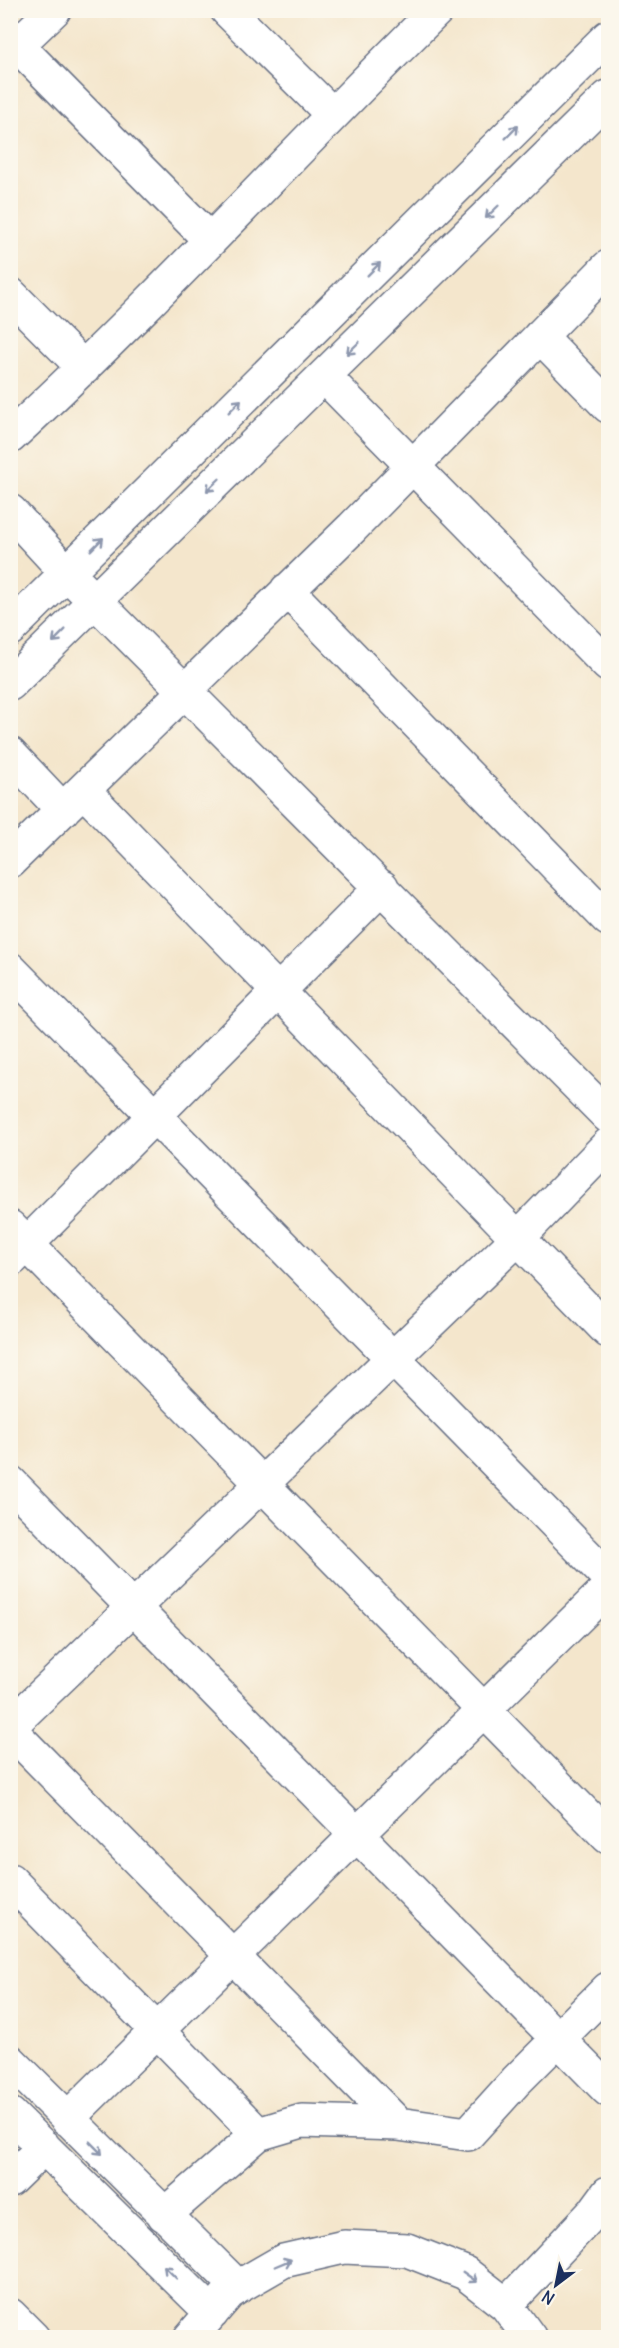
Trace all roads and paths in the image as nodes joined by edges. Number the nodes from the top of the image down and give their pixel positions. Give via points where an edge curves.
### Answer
1 (54, 10) edge
2 (227, 10) edge
3 (437, 10) edge
4 (609, 37) edge
5 (13, 45) edge
6 (609, 97) edge
7 (332, 114) junction
8 (210, 240) junction
9 (609, 267) edge
10 (10, 294) edge
11 (540, 336) junction
12 (84, 368) junction
13 (324, 376) junction
14 (609, 406) edge
15 (10, 437) edge
16 (413, 466) junction
17 (10, 511) edge
18 (67, 573) junction
19 (287, 591) junction
20 (95, 601) junction
21 (10, 629) edge
22 (609, 665) edge
23 (10, 684) edge
24 (185, 691) junction
25 (10, 754) edge
26 (73, 800) junction
27 (10, 861) edge
28 (382, 887) junction
29 (609, 919) edge
30 (10, 969) edge
31 (278, 992) junction
32 (155, 1115) junction
33 (609, 1116) edge
34 (609, 1145) edge
35 (518, 1238) junction
36 (16, 1244) edge
37 (609, 1331) edge
38 (393, 1358) junction
39 (10, 1482) edge
40 (262, 1484) junction
41 (609, 1577) edge
42 (609, 1588) edge
43 (133, 1608) junction
44 (484, 1710) junction
45 (10, 1728) edge
46 (356, 1835) junction
47 (609, 1837) edge
48 (10, 1880) edge
49 (233, 1956) junction
50 (609, 1989) edge
51 (157, 2030) junction
52 (558, 2039) junction
53 (10, 2061) edge
54 (609, 2090) edge
55 (10, 2114) edge
56 (66, 2119) junction
57 (398, 2124) junction
58 (258, 2134) junction
59 (44, 2147) junction
60 (10, 2180) edge
61 (604, 2204) edge
62 (164, 2215) junction
63 (238, 2287) junction
64 (506, 2305) junction
65 (212, 2313) junction
66 (10, 2315) edge
67 (33, 2337) edge
68 (190, 2337) edge
69 (530, 2337) edge

1 - 5 street
2 - 7 street
3 - 7 street
18 -> 4 street
5 - 8 street
6 -> 13 street
7 - 8 street
8 - 12 street
9 - 11 street
10 - 12 street
11 - 14 street
11 - 16 street
12 - 15 street
13 - 16 street
13 -> 20 street
16 - 19 street
16 - 22 street
17 - 18 street
18 - 20 street
18 - 21 street
19 - 24 street
19 - 29 street
20 -> 23 street
20 - 24 street
24 - 26 street
24 - 28 street
25 - 26 street
26 - 27 street
26 - 31 street
28 - 31 street
28 - 33 street
30 - 32 street
31 - 32 street
31 - 35 street
32 - 36 street
32 - 38 street
34 - 35 street
35 - 37 street
35 - 38 street
36 - 40 street
38 - 40 street
38 - 41 street
39 - 43 street
40 - 43 street
40 - 44 street
42 - 44 street
43 - 45 street
43 - 46 street
44 - 46 street
44 - 47 street
45 - 49 street
46 - 49 street
46 - 52 street
48 - 51 street
49 - 51 street
49 - 57 street
50 - 52 street
51 - 56 street
51 - 58 street
52 - 54 street
52 - 57 street via 468,2134
53 - 56 street
55 - 59 street
56 -> 62 street
57 - 58 street via 302,2121
58 - 62 street
59 - 60 street
65 -> 59 street
61 - 64 street
62 - 63 street
63 -> 64 street via 283,2261 344,2247 407,2250 465,2273
63 - 65 street
64 - 69 street
65 - 68 street
66 - 67 street

